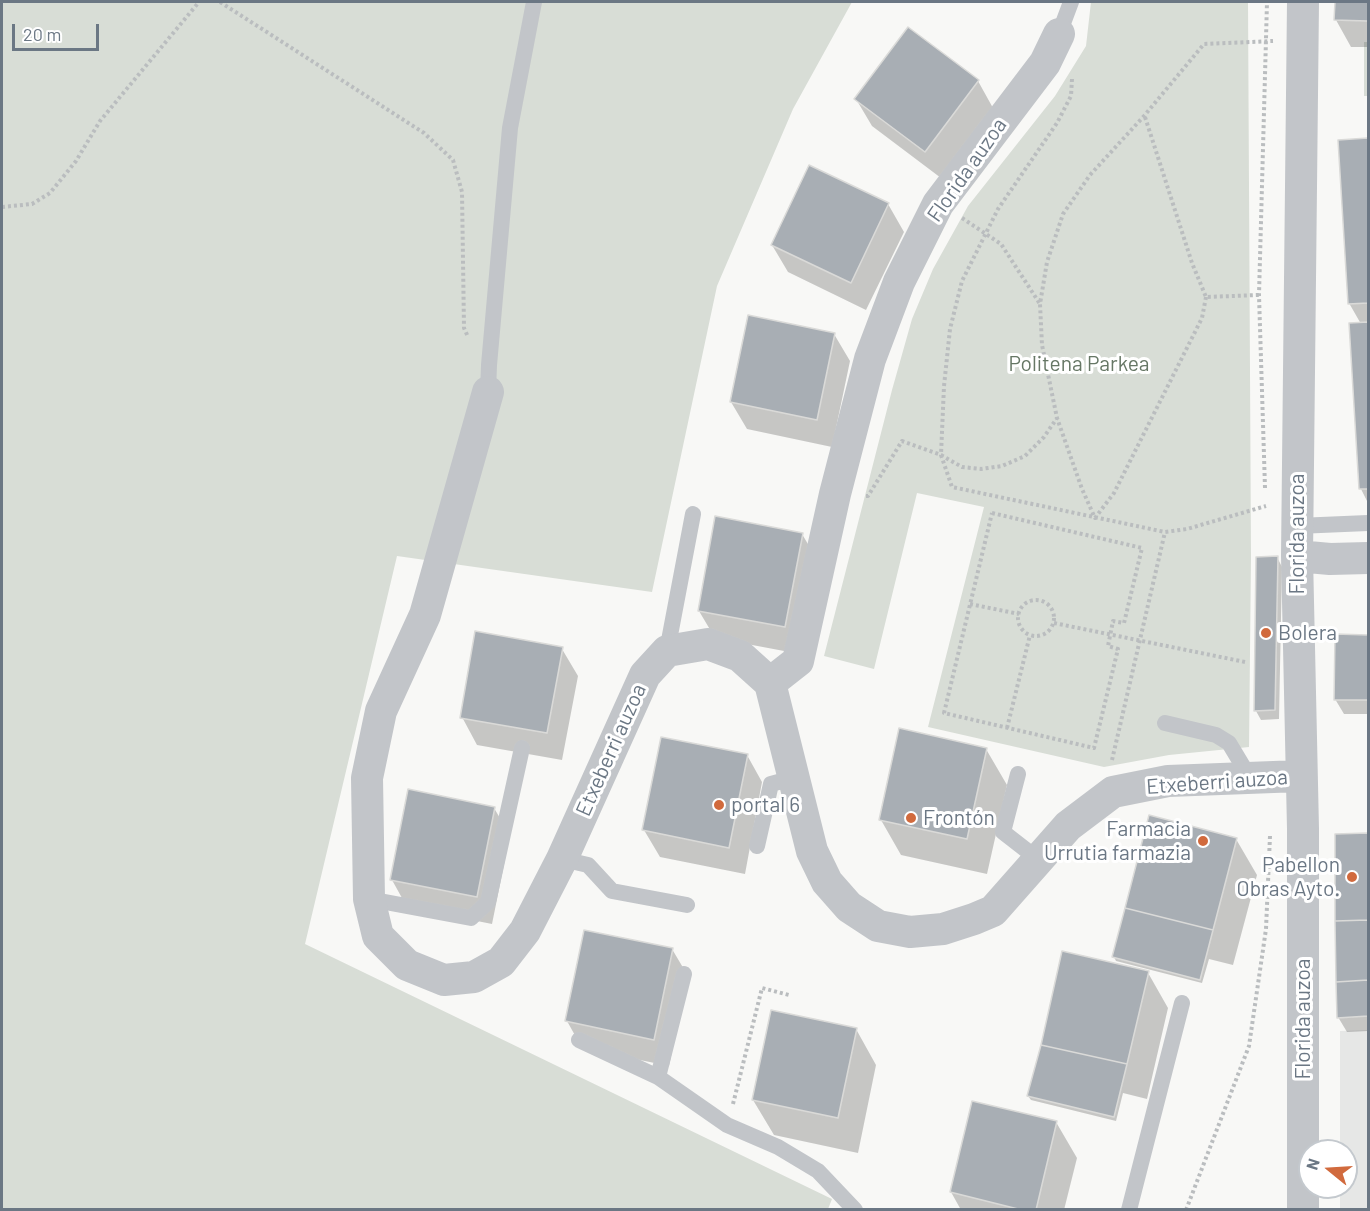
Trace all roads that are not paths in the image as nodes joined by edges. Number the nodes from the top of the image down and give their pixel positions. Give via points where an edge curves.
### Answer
1 (534, 2) edge
2 (1071, 2) edge
3 (1303, 2) edge
4 (1059, 34) joint
5 (488, 378) joint
6 (693, 514) dead end
7 (1368, 523) edge
8 (1297, 541) junction
9 (1368, 558) edge
10 (667, 651) junction
11 (770, 683) junction
12 (1165, 723) dead end
13 (522, 748) dead end
14 (1018, 774) dead end
15 (1300, 776) junction
16 (794, 778) junction
17 (1250, 778) junction
18 (757, 846) dead end
19 (562, 860) junction
20 (1039, 860) junction
21 (369, 899) junction
22 (687, 905) dead end
23 (684, 974) dead end
24 (1182, 1003) dead end
25 (579, 1040) dead end
26 (658, 1077) junction
27 (855, 1209) edge
28 (1128, 1209) edge
29 (1303, 1209) edge

1 - 5 lane via 510,128
2 - 4 lane, Florida auzoa
3 - 8 street, Florida auzoa
4 - 11 street, Florida auzoa via 1045,63 939,204 899,282 870,358 798,661
5 - 21 street, Etxeberri auzoa via 424,615 381,711 366,778
6 - 10 lane
7 - 8 lane
8 - 9 street, Florida auzoa via 1330,559
8 - 15 street, Florida auzoa
10 - 11 street via 708,644 740,657
10 - 19 street, Etxeberri auzoa via 645,675
11 - 16 street, Etxeberri auzoa
12 - 17 lane via 1216,735 1229,743
13 - 21 lane via 488,902 471,918
14 - 20 lane via 1003,832
15 - 17 street, Etxeberri auzoa
15 - 29 street, Florida auzoa
16 - 18 lane via 771,784
16 - 20 street, Etxeberri auzoa via 812,851 827,882 849,907 878,926 910,932 943,929 974,919 993,911
17 - 20 street, Etxeberri auzoa via 1168,781 1113,792 1068,826
19 - 21 street, Etxeberri auzoa via 525,931 501,962 474,977 444,980 407,965 378,936
19 - 22 lane via 588,865 612,891
23 - 26 lane
24 - 28 lane
25 - 26 lane
26 - 27 lane via 728,1125 819,1171

